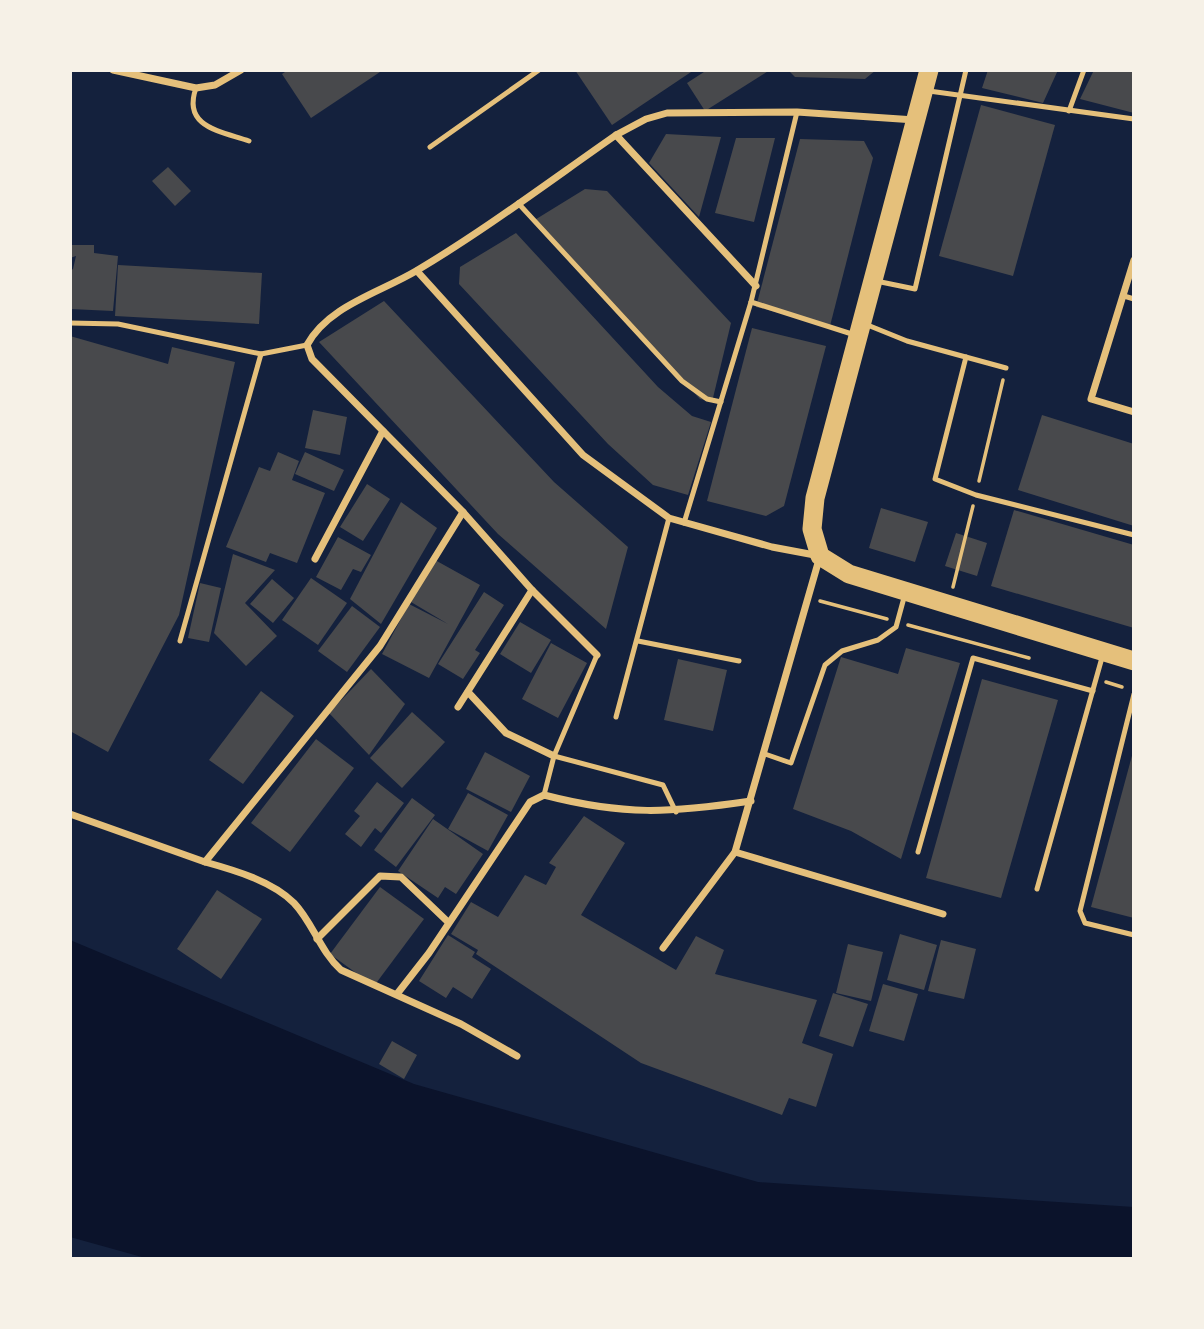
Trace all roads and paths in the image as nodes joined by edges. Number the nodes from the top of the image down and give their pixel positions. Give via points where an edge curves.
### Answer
1 (113, 70) edge
2 (241, 70) edge
3 (539, 70) edge
4 (929, 70) edge
5 (966, 70) edge
6 (1084, 70) edge
7 (196, 88) junction
8 (924, 90) junction
9 (959, 95) junction
10 (1069, 111) junction
11 (797, 113) junction
12 (1134, 119) edge
13 (916, 121) junction
14 (616, 135) junction
15 (249, 141) dead end
16 (430, 147) dead end
17 (518, 203) junction
18 (1134, 260) edge
19 (417, 271) junction
20 (873, 281) junction
21 (756, 286) junction
22 (1124, 296) junction
23 (1134, 299) edge
24 (751, 302) junction
25 (70, 323) edge
26 (860, 329) junction
27 (307, 345) junction
28 (261, 354) junction
29 (966, 357) junction
30 (1006, 368) dead end
31 (721, 402) junction
32 (1134, 412) edge
33 (383, 431) junction
34 (463, 512) junction
35 (669, 519) junction
36 (684, 523) junction
37 (1134, 534) edge
38 (820, 556) junction
39 (316, 559) dead end
40 (532, 590) junction
41 (906, 592) junction
42 (808, 598) junction
43 (897, 622) junction
44 (180, 641) dead end
45 (638, 641) junction
46 (1104, 651) junction
47 (597, 655) joint
48 (1033, 659) dead end
49 (1134, 660) edge
50 (739, 661) dead end
51 (1096, 679) junction
52 (1093, 691) junction
53 (468, 692) junction
54 (1134, 696) edge
55 (458, 707) dead end
56 (616, 717) dead end
57 (765, 754) junction
58 (554, 756) junction
59 (544, 795) junction
60 (751, 801) junction
61 (677, 812) junction
62 (70, 814) edge
63 (735, 852) junction
64 (918, 852) dead end
65 (205, 862) junction
66 (1037, 889) dead end
67 (943, 914) dead end
68 (448, 922) junction
69 (1134, 935) edge
70 (317, 939) junction
71 (663, 948) dead end
72 (397, 994) junction
73 (517, 1056) dead end

1 - 7 street
2 - 7 street via 215,85
3 - 16 lane
4 - 8 highway
5 - 9 lane
6 - 10 lane
7 - 15 lane via 191,102 203,124
8 - 9 lane
8 - 13 highway
9 - 10 lane
9 - 20 lane via 915,289
10 - 12 lane
11 - 13 street
11 - 14 street via 667,113
11 - 21 lane
13 - 20 highway
14 - 17 street
14 - 21 street
17 - 19 street
17 - 31 lane via 682,381 707,399
18 - 22 street
19 - 27 street via 332,316 316,329
19 - 35 street via 583,455
20 - 26 highway
21 - 24 lane
22 - 23 lane
22 - 32 street via 1091,399
24 - 26 lane
24 - 31 lane
25 - 28 lane via 118,324
26 - 29 lane
26 - 38 highway via 815,498 811,529
27 - 28 lane
27 - 33 street via 312,359
28 - 44 lane
29 - 30 lane
29 - 37 lane via 935,479 976,495
31 - 36 lane
33 - 34 street
33 - 39 street
34 - 40 street
34 - 65 street via 380,646
35 - 36 street
35 - 45 lane
36 - 38 street
38 - 41 highway via 849,574
38 - 42 street
40 - 47 street
40 - 53 street
41 - 43 lane
41 - 46 highway
42 - 43 path
42 - 57 street
43 - 48 path
43 - 57 lane via 878,640 842,651 825,665 791,764
45 - 50 lane
45 - 56 lane
46 - 49 highway
46 - 51 lane
47 - 58 lane
51 - 52 lane
51 - 54 path
52 - 64 lane via 973,658
52 - 66 lane
53 - 55 street
53 - 58 street via 506,733
54 - 69 lane via 1080,911 1085,923
57 - 60 street
58 - 59 lane
58 - 61 lane via 663,785
59 - 61 street via 616,811
59 - 68 street via 530,802
60 - 61 street
60 - 63 street
62 - 65 street
63 - 67 street
63 - 71 street
65 - 70 street via 264,884 294,902
68 - 70 street via 401,877 380,876
68 - 72 street
70 - 72 street via 341,970
72 - 73 street

